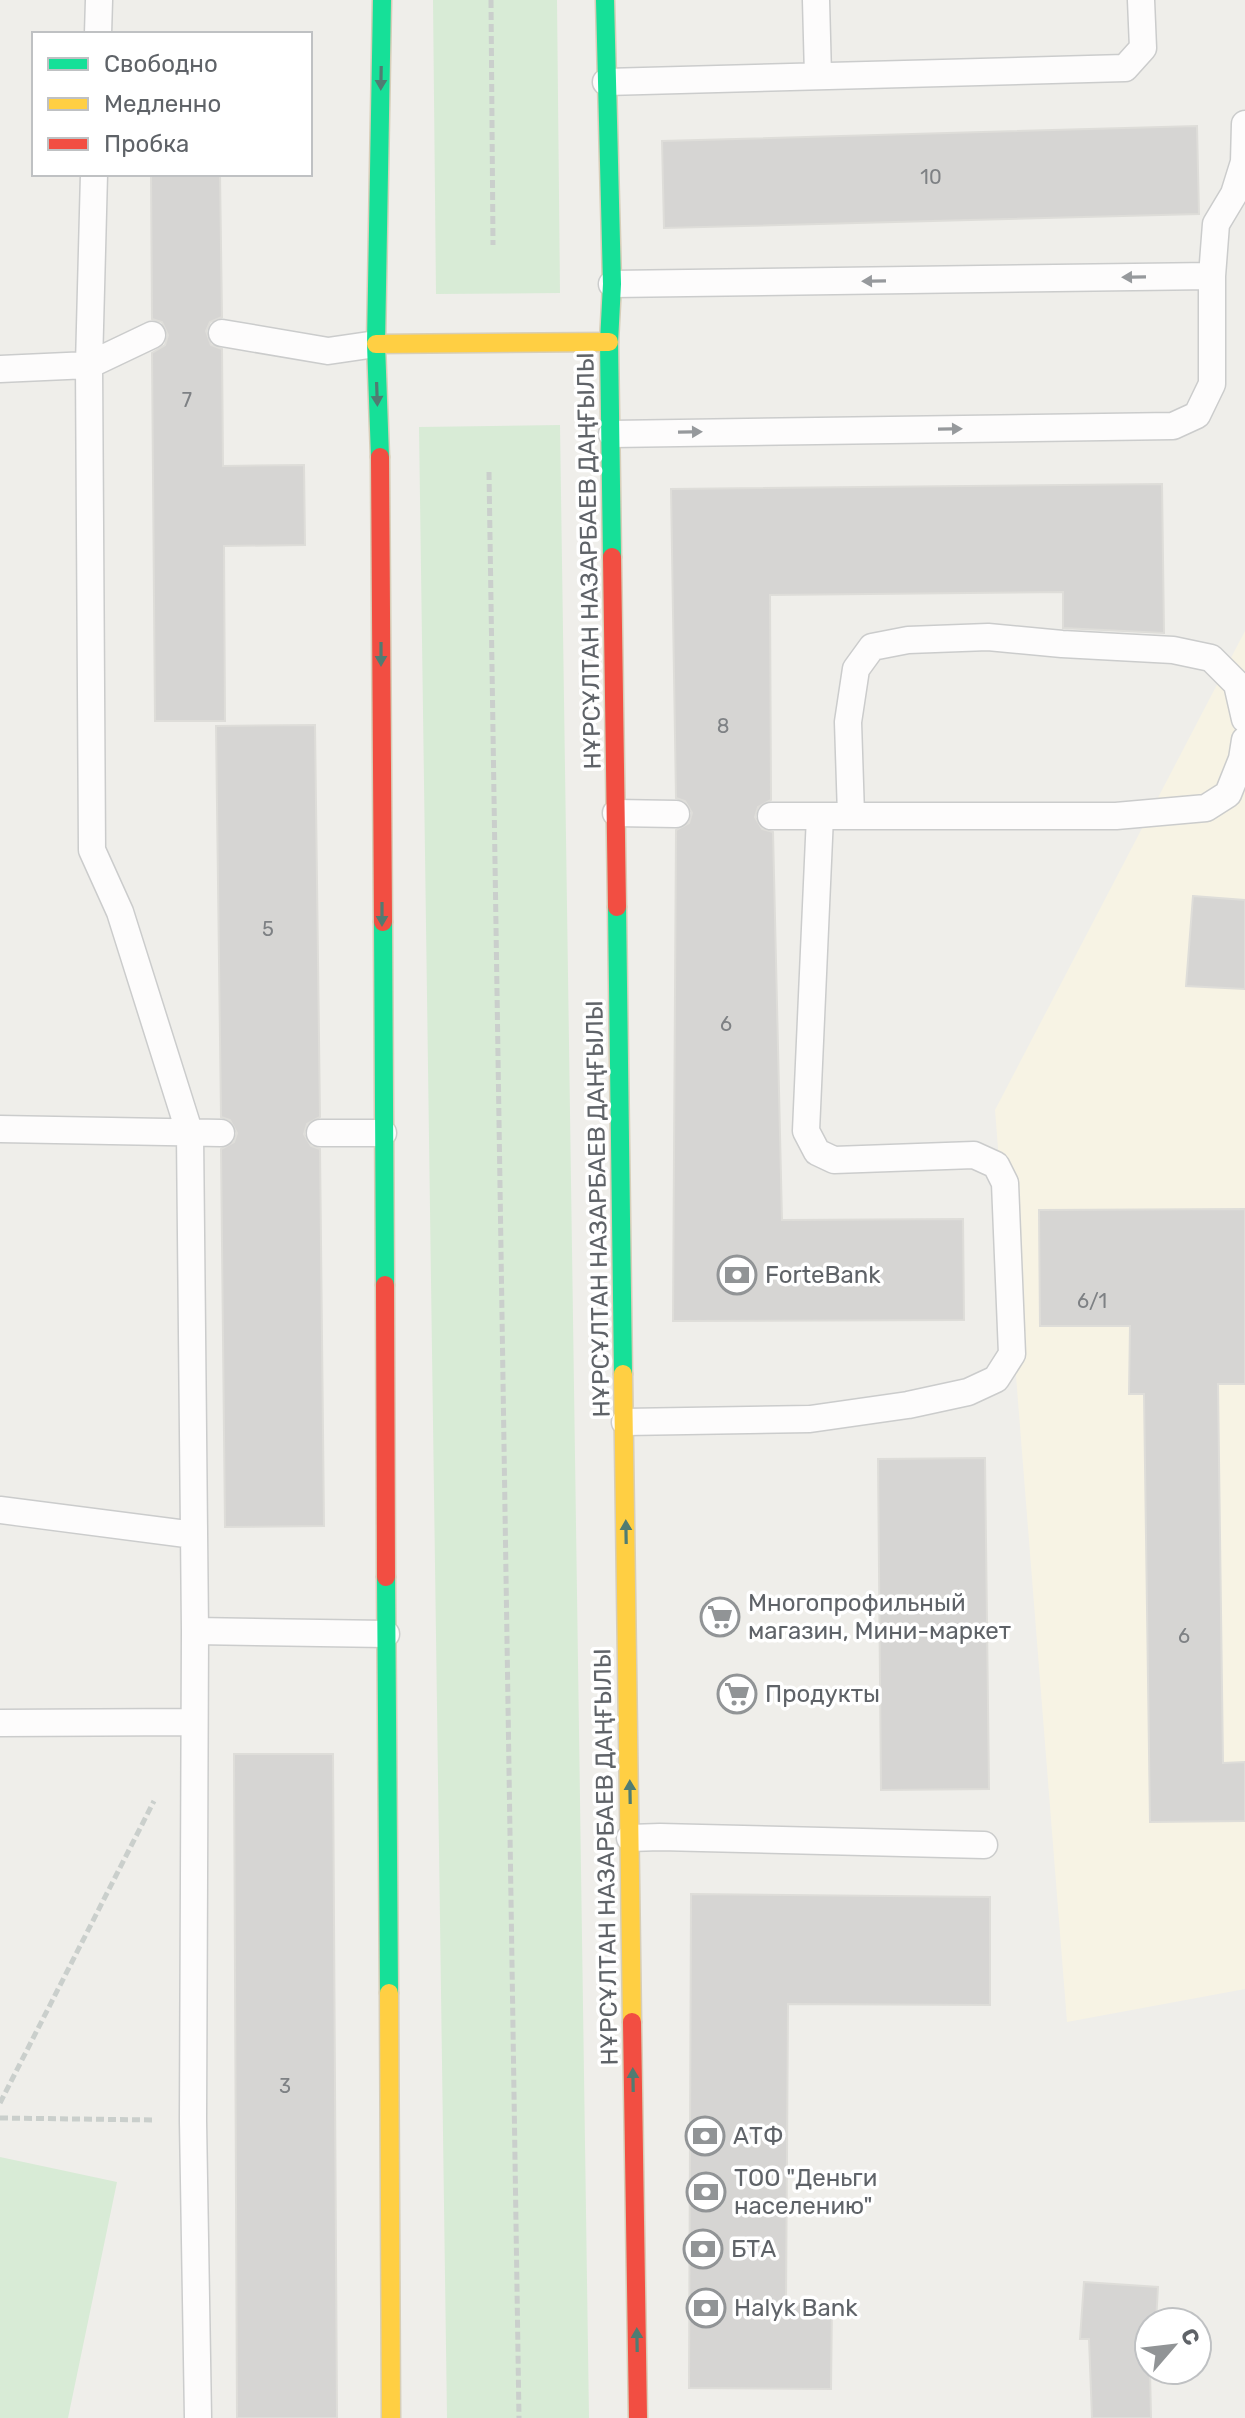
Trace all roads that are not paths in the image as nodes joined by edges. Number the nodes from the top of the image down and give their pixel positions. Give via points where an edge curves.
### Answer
1 (99, 0) edge
2 (382, 0) edge
3 (605, 0) edge
4 (816, 0) edge
5 (1141, 0) edge
6 (98, 32) edge
7 (818, 76) junction
8 (606, 82) junction
9 (1245, 124) edge
10 (94, 176) edge
11 (1212, 276) junction
12 (612, 284) junction
13 (222, 333) dead end
14 (152, 335) dead end
15 (609, 342) junction
16 (376, 344) junction
17 (89, 365) junction
18 (0, 369) edge
19 (612, 434) junction
20 (1245, 719) edge
21 (1245, 740) edge
22 (616, 813) junction
23 (676, 814) dead end
24 (851, 815) junction
25 (771, 816) dead end
26 (820, 816) junction
27 (0, 1129) edge
28 (221, 1133) dead end
29 (320, 1133) dead end
30 (383, 1133) junction
31 (190, 1134) junction
32 (625, 1422) junction
33 (0, 1510) edge
34 (194, 1535) junction
35 (195, 1631) junction
36 (386, 1634) junction
37 (194, 1722) junction
38 (0, 1723) edge
39 (630, 1838) junction
40 (984, 1845) dead end
41 (198, 2418) edge
42 (391, 2418) edge
43 (638, 2418) edge

1 - 6 lane
2 -> 16 main road
3 - 8 main road, НҰРСҰЛТАН НАЗАРБАЕВ ДАҢҒЫЛЫ
4 - 7 lane
5 - 7 lane via 1143,48 1125,68
7 - 8 lane
8 - 12 main road, НҰРСҰЛТАН НАЗАРБАЕВ ДАҢҒЫЛЫ
9 - 11 lane via 1244,162 1234,194 1216,224
10 - 17 lane
11 -> 12 lane
19 -> 11 lane via 1173,426 1197,415 1212,384
12 - 15 main road, НҰРСҰЛТАН НАЗАРБАЕВ ДАҢҒЫЛЫ
13 - 16 lane via 328,351
14 - 17 lane
15 - 16 main road
15 - 19 main road, НҰРСҰЛТАН НАЗАРБАЕВ ДАҢҒЫЛЫ
16 -> 30 main road
17 - 18 lane
17 - 31 lane via 92,850 120,912
19 - 22 main road, НҰРСҰЛТАН НАЗАРБАЕВ ДАҢҒЫЛЫ
20 - 24 lane via 1237,684 1211,658 1173,650 988,637 872,647 856,669 848,722
21 - 24 lane via 1228,794 1206,808 1116,816
22 - 23 lane
22 - 32 main road, НҰРСҰЛТАН НАЗАРБАЕВ ДАҢҒЫЛЫ
24 - 26 lane
25 - 26 lane
26 - 32 lane via 806,1131 817,1152 834,1160 974,1155 996,1165 1005,1183 1012,1354 996,1379 968,1392 908,1405 810,1419
27 - 31 lane
28 - 31 lane
29 - 30 lane
30 - 36 main road
31 - 34 lane
39 -> 32 main road, НҰРСҰЛТАН НАЗАРБАЕВ ДАҢҒЫЛЫ
33 - 34 lane
34 - 35 lane
35 - 36 lane
35 - 37 lane
36 - 42 main road
37 - 38 lane
37 - 41 lane
39 - 40 lane
43 -> 39 main road, НҰРСҰЛТАН НАЗАРБАЕВ ДАҢҒЫЛЫ

